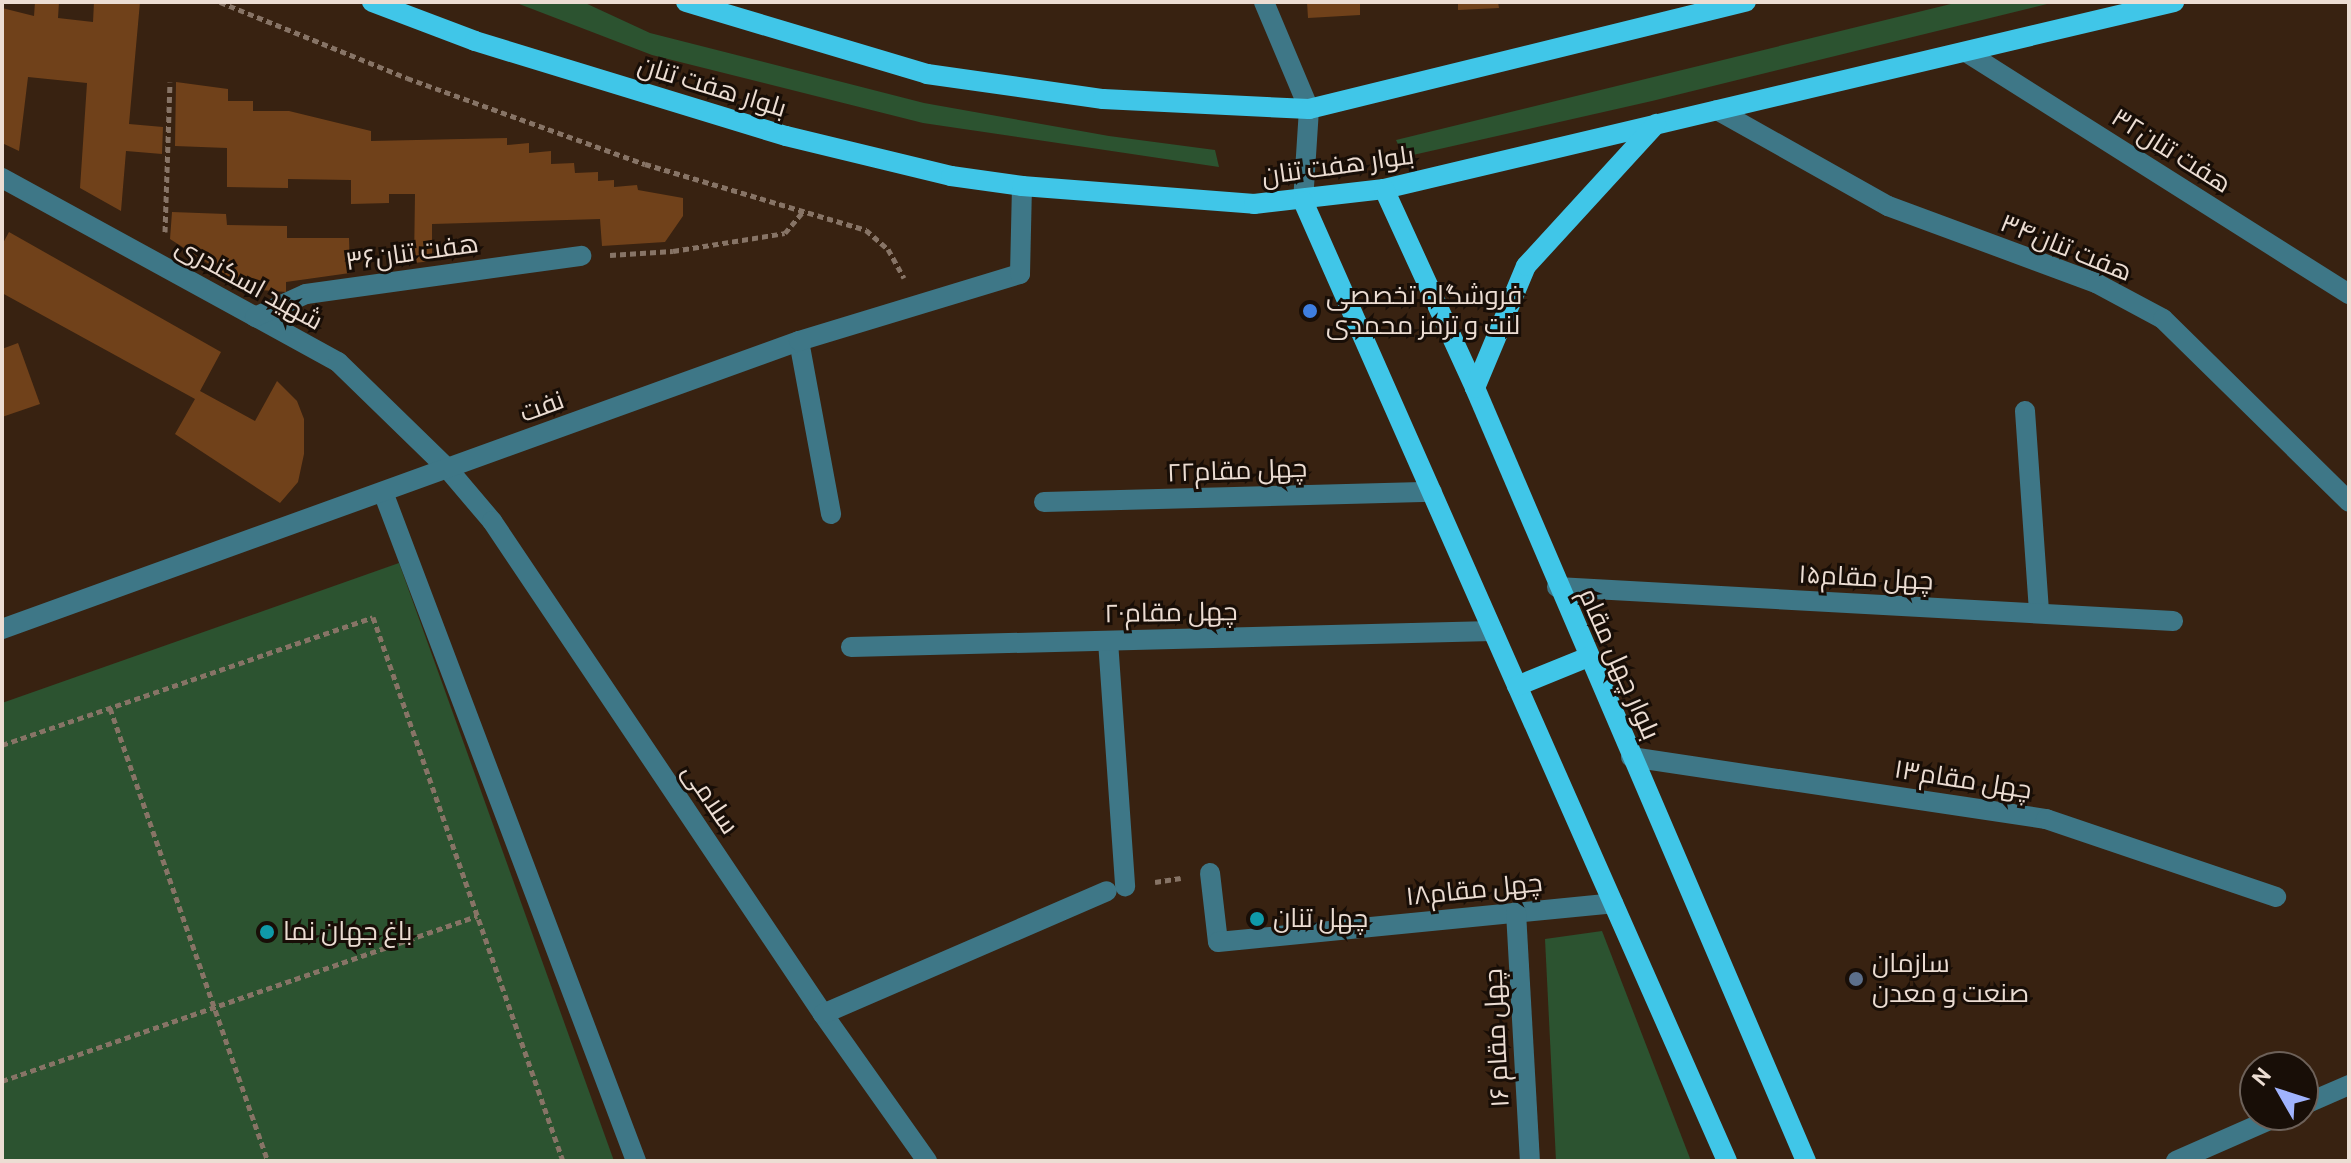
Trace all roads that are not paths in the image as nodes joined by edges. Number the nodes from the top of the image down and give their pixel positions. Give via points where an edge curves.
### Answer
1 (372, 2) edge
2 (686, 2) edge
3 (1264, 2) edge
4 (1746, 2) edge
5 (2174, 2) edge
6 (1966, 52) junction
7 (1309, 109) junction
8 (1717, 110) junction
9 (1656, 124) junction
10 (2, 178) edge
11 (1022, 186) junction
12 (1384, 189) junction
13 (1303, 201) junction
14 (581, 256) road end
15 (2349, 294) edge
16 (255, 317) junction
17 (799, 341) junction
18 (1475, 388) junction
19 (2025, 411) dead end
20 (447, 468) junction
21 (383, 492) junction
22 (1432, 492) junction
23 (1044, 502) dead end
24 (2349, 502) edge
25 (831, 514) dead end
26 (1557, 587) junction
27 (2039, 613) junction
28 (2173, 621) dead end
29 (2, 629) edge
30 (1493, 631) junction
31 (1108, 641) junction
32 (851, 647) dead end
33 (1588, 657) junction
34 (1517, 686) junction
35 (1631, 757) junction
36 (1210, 873) dead end
37 (2276, 897) dead end
38 (1613, 903) junction
39 (1516, 912) junction
40 (823, 1014) junction
41 (2349, 1085) edge
42 (2319, 1098) edge
43 (2244, 1131) edge
44 (636, 1161) edge
45 (927, 1161) edge
46 (1530, 1161) edge
47 (1727, 1161) edge
48 (1806, 1161) edge
49 (2176, 1161) edge

1 - 11 main road, بلوار هفت تنان via 475,41 786,136 951,176
2 - 7 main road via 927,74 1103,99
3 - 7 street
4 - 7 main road
5 - 6 main road, بلوار هفت تنان
6 - 8 main road, بلوار هفت تنان
6 - 15 street, هفت تنان۳۲
7 - 13 street
8 - 9 main road, بلوار هفت تنان
8 - 24 street, هفت تنان۳۴ via 1888,206 2096,283 2163,319
9 - 12 main road, بلوار هفت تنان
9 - 18 main road via 1526,266
10 - 16 street, شهید اسکندری
11 - 13 main road, بلوار هفت تنان via 1254,204
11 - 17 street, نفت via 1020,274
12 - 13 main road, بلوار هفت تنان
12 - 18 main road, بلوار چهل مقام
13 - 22 main road
14 - 16 street, هفت تنان۳۶ via 306,294
16 - 20 street, شهید اسکندری via 338,362
17 - 20 street, نفت
17 - 25 street
18 - 26 main road, بلوار چهل مقام
19 - 27 street
20 - 21 street, نفت
20 - 40 street, سلامی via 492,521
21 - 29 street, نفت
21 - 44 street
22 - 23 street, چهل مقام۲۲
22 - 30 main road
26 - 27 street, چهل مقام۱۵
26 - 33 main road, بلوار چهل مقام
27 - 28 street, چهل مقام۱۵
30 - 31 street, چهل مقام۲۰
30 - 34 main road
31 - 32 street, چهل مقام۲۰
31 - 40 street via 1116,889
33 - 34 main road
33 - 35 main road, بلوار چهل مقام
34 - 38 main road
35 - 37 street, چهل مقام۱۳ via 2046,819
35 - 48 main road, بلوار چهل مقام
36 - 39 street, ۱۸چهل مقام via 1218,942
38 - 39 street, ۱۸چهل مقام
38 - 47 main road
39 - 46 street, چهل مقام ۱۶
40 - 45 street, سلامی
41 - 42 street
43 - 49 street

